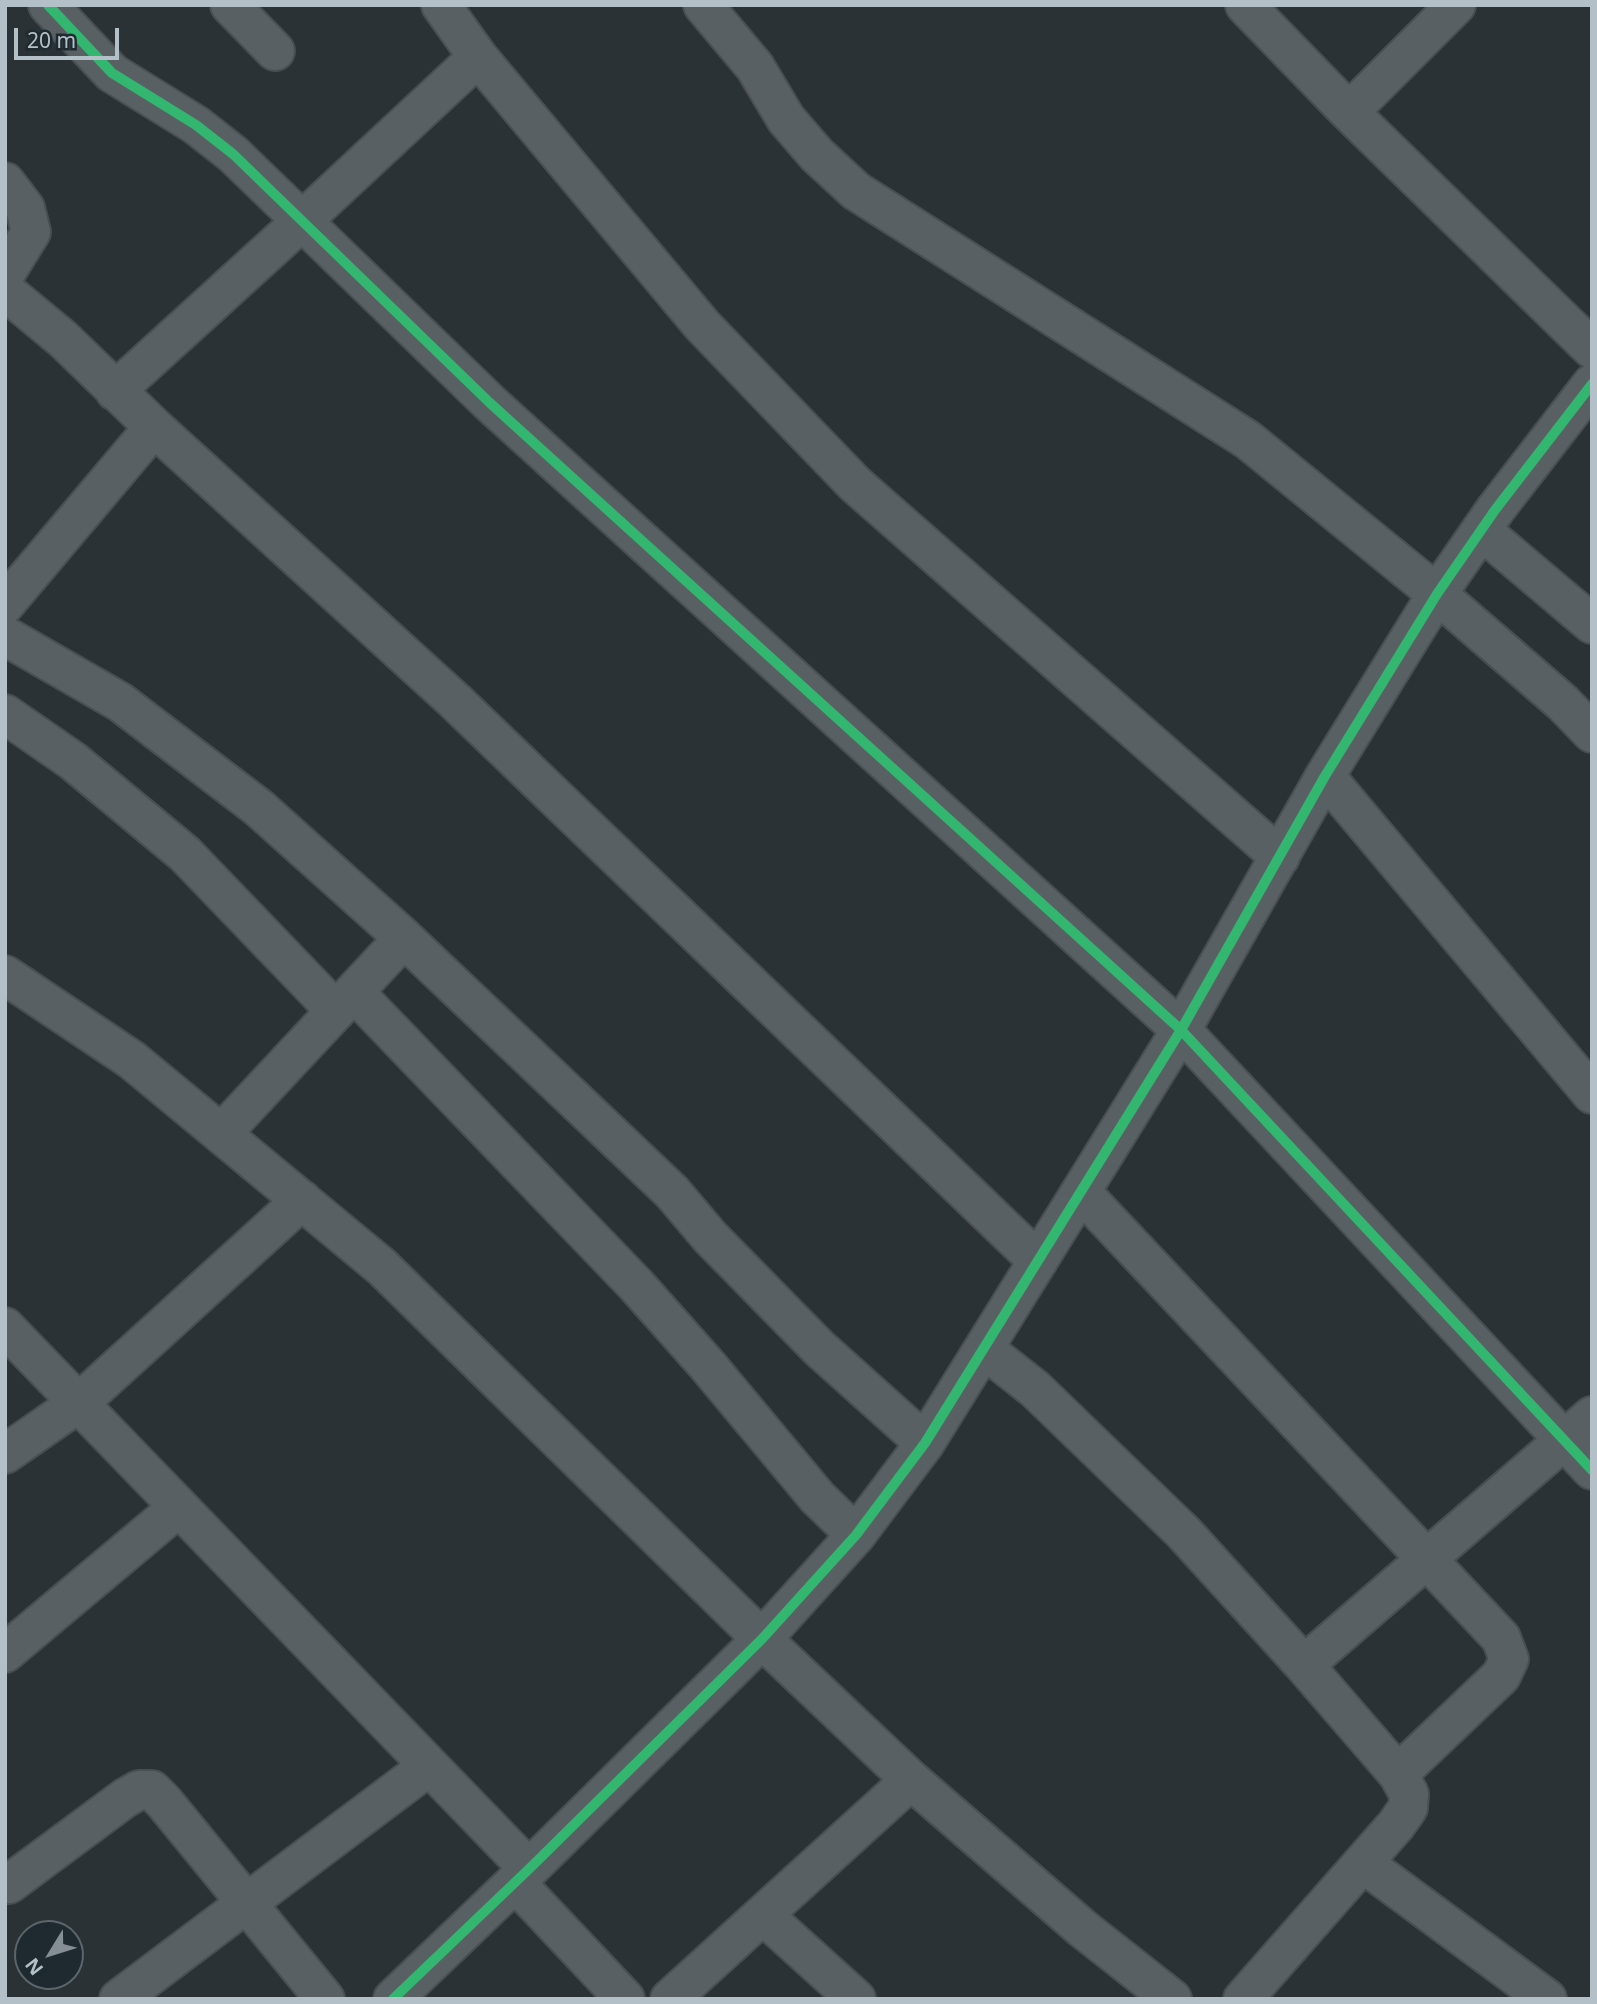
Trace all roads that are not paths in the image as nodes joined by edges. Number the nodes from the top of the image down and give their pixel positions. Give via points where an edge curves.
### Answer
1 (48, 5) edge
2 (230, 5) edge
3 (704, 5) edge
4 (1245, 5) edge
5 (1456, 5) edge
6 (456, 12) edge
7 (275, 51) dead end
8 (478, 57) junction
9 (1349, 112) junction
10 (5, 182) edge
11 (303, 220) junction
12 (5, 274) edge
13 (5, 291) edge
14 (1592, 349) edge
15 (1592, 384) edge
16 (115, 391) junction
17 (153, 427) junction
18 (1481, 530) junction
19 (1437, 594) junction
20 (5, 604) edge
21 (1592, 624) edge
22 (5, 636) edge
23 (5, 713) edge
24 (1592, 733) edge
25 (1325, 776) junction
26 (1280, 857) junction
27 (404, 937) junction
28 (5, 975) edge
29 (345, 1001) junction
30 (1181, 1030) junction
31 (1592, 1094) edge
32 (221, 1134) junction
33 (1081, 1192) junction
34 (302, 1200) junction
35 (1038, 1261) junction
36 (5, 1327) edge
37 (984, 1349) junction
38 (80, 1402) junction
39 (1578, 1428) edge
40 (925, 1443) junction
41 (5, 1454) edge
42 (1592, 1470) edge
43 (179, 1507) junction
44 (856, 1535) junction
45 (1427, 1559) junction
46 (762, 1639) junction
47 (5, 1653) edge
48 (1304, 1665) junction
49 (429, 1766) junction
50 (1398, 1774) junction
51 (911, 1780) junction
52 (1363, 1863) junction
53 (522, 1876) junction
54 (9, 1884) dead end
55 (246, 1904) junction
56 (762, 1915) junction
57 (679, 1996) edge
58 (119, 1999) edge
59 (325, 1999) edge
60 (393, 1999) edge
61 (625, 1999) edge
62 (856, 1999) edge
63 (1172, 1999) edge
64 (1243, 1999) edge
65 (1547, 1999) edge

1 - 11 street via 112,73 196,125
2 - 7 street
3 - 19 street via 755,67 786,119 856,191 1248,440
4 - 9 street
5 - 9 street
6 - 8 street
8 - 11 street
8 - 26 street via 702,325 855,484
9 - 14 street
10 - 12 street via 25,208 30,232
11 - 16 street
11 - 30 street via 490,402
13 - 16 street via 64,339
15 - 18 street
16 - 17 street
17 - 20 street
17 - 35 street via 455,701
18 - 19 street
18 - 21 street
19 - 24 street
19 - 25 street
22 - 27 street via 131,710 259,808
23 - 29 street via 73,761 185,854
25 - 26 street
25 - 31 street
26 - 30 street
27 - 29 street
27 - 40 street via 672,1192 820,1348
28 - 32 street via 132,1060
29 - 32 street
29 - 44 street via 637,1286 817,1497
30 - 33 street
30 - 39 street
32 - 34 street
33 - 35 street
33 - 45 street
34 - 38 street
34 - 46 street via 382,1267
35 - 37 street
36 - 38 street
37 - 40 street
37 - 48 street via 1035,1389 1184,1533
38 - 41 street
38 - 43 street
39 - 42 street
39 - 45 street
40 - 44 street
43 - 47 street
43 - 49 street
44 - 46 street
45 - 48 street
45 - 50 street via 1501,1638 1510,1658 1501,1676
46 - 51 street
46 - 53 street
48 - 50 street
49 - 53 street
49 - 55 street
50 - 52 street via 1409,1794 1408,1808
51 - 56 street
51 - 63 street
52 - 64 street
52 - 65 street
53 - 60 street
53 - 61 street
54 - 55 street via 125,1798 139,1790 152,1790
55 - 58 street
55 - 59 street
56 - 57 street
56 - 62 street

